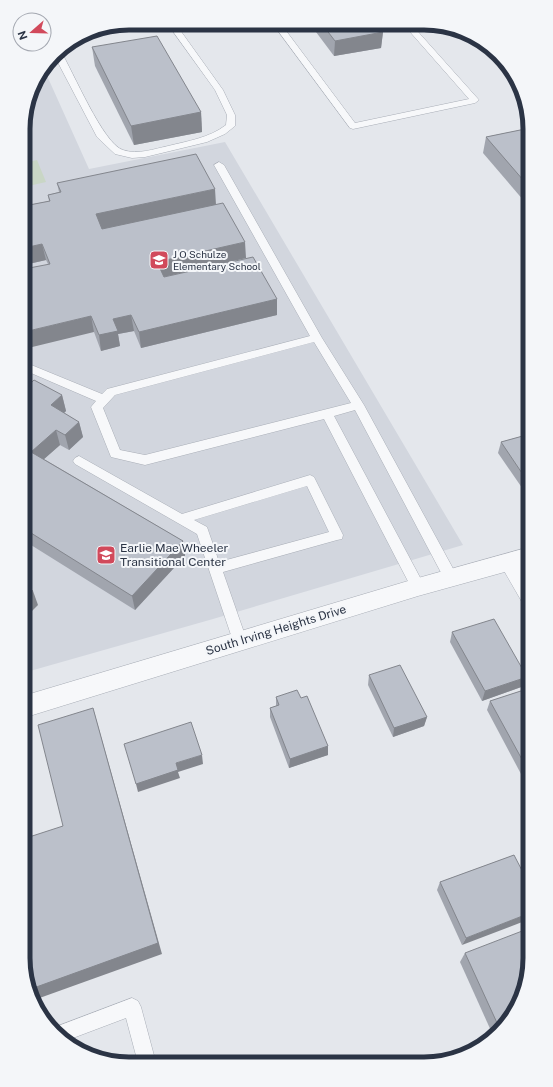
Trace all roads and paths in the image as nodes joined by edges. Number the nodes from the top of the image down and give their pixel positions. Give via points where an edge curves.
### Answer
1 (176, 30) edge
2 (281, 30) edge
3 (412, 30) edge
4 (60, 58) edge
5 (219, 165) dead end
6 (317, 338) junction
7 (30, 369) edge
8 (104, 400) junction
9 (358, 405) junction
10 (327, 414) junction
11 (79, 461) dead end
12 (181, 519) junction
13 (520, 559) edge
14 (215, 569) junction
15 (523, 570) edge
16 (451, 578) junction
17 (418, 588) junction
18 (240, 641) junction
19 (30, 705) edge
20 (63, 1032) edge
21 (145, 1057) edge

1 - 4 lane via 219,90 230,115 230,126 204,140 144,154 118,152 102,138
2 - 3 lane via 353,126 475,100
5 - 6 lane
6 - 8 lane via 111,392
6 - 9 lane
7 - 8 lane
8 - 10 lane via 98,407 115,454 145,460
9 - 10 lane
9 - 16 lane
10 - 17 lane
11 - 12 lane
12 - 14 lane via 202,531
12 - 14 lane via 310,480 337,535
13 - 15 street
13 - 16 street, South Irving Heights Drive
14 - 18 lane
16 - 17 street, South Irving Heights Drive
17 - 18 street, South Irving Heights Drive
18 - 19 street, South Irving Heights Drive
20 - 21 lane via 132,1007

